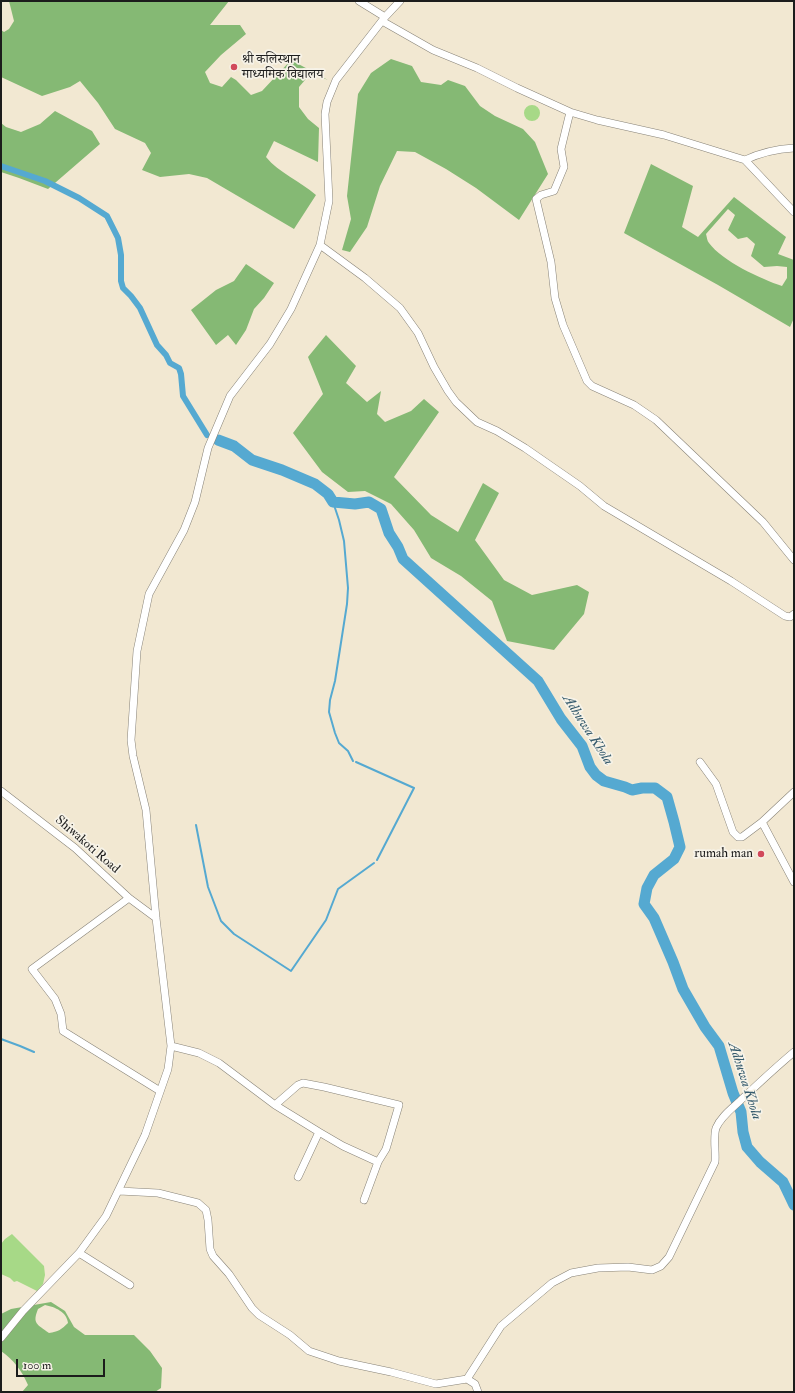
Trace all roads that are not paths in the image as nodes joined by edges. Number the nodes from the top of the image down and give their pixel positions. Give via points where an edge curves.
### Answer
1 (358, 1) edge
2 (400, 1) edge
3 (384, 19) junction
4 (570, 112) junction
5 (794, 148) edge
6 (745, 160) junction
7 (794, 212) edge
8 (320, 245) junction
9 (794, 560) edge
10 (794, 614) edge
11 (700, 762) dead end
12 (1, 791) edge
13 (794, 792) edge
14 (762, 822) junction
15 (794, 882) edge
16 (129, 898) junction
17 (156, 918) junction
18 (171, 1046) junction
19 (794, 1052) edge
20 (160, 1090) junction
21 (275, 1105) junction
22 (319, 1132) junction
23 (378, 1162) junction
24 (298, 1177) dead end
25 (119, 1191) junction
26 (364, 1200) dead end
27 (79, 1253) junction
28 (130, 1285) dead end
29 (1, 1338) edge
30 (467, 1379) junction
31 (478, 1392) edge

1 - 3 street
2 - 3 street
3 - 4 street via 433,50
3 - 8 street via 336,80 327,102 325,130 329,202
4 - 6 street via 664,135
4 - 9 street via 561,149 564,167 554,191 536,199 551,262 555,298 587,381 592,386 634,405 656,420 763,522
5 - 6 street via 760,153
6 - 7 street
8 - 10 street via 400,308 418,333 448,391 477,422 525,448 604,506 785,616 790,617
8 - 17 street via 291,309 270,344 230,396 208,448 195,502 184,530 147,602 137,650 131,740 146,810
11 - 14 street via 716,784 733,832 738,837 742,837
12 - 16 street, Shiwakoti Road via 74,848
13 - 14 street
14 - 15 street
16 - 17 street, Shiwakoti Road
16 - 20 street via 32,969 55,998 61,1014 62,1031
17 - 18 street
18 - 20 street via 168,1069
18 - 21 street via 199,1053 219,1063
19 - 30 street via 719,1122 716,1130 715,1162 669,1257 662,1266 652,1270 628,1267 598,1268 571,1273 552,1283 501,1326
20 - 25 street via 145,1135
21 - 22 street
21 - 23 street via 298,1085 304,1083 399,1104 386,1149
22 - 23 street
22 - 24 street
23 - 26 street
25 - 27 street via 106,1216
25 - 30 street via 158,1193 198,1202 206,1210 210,1249 214,1256 256,1311 309,1351 339,1361 436,1384
27 - 28 street
27 - 29 street via 23,1311
30 - 31 street via 475,1384

